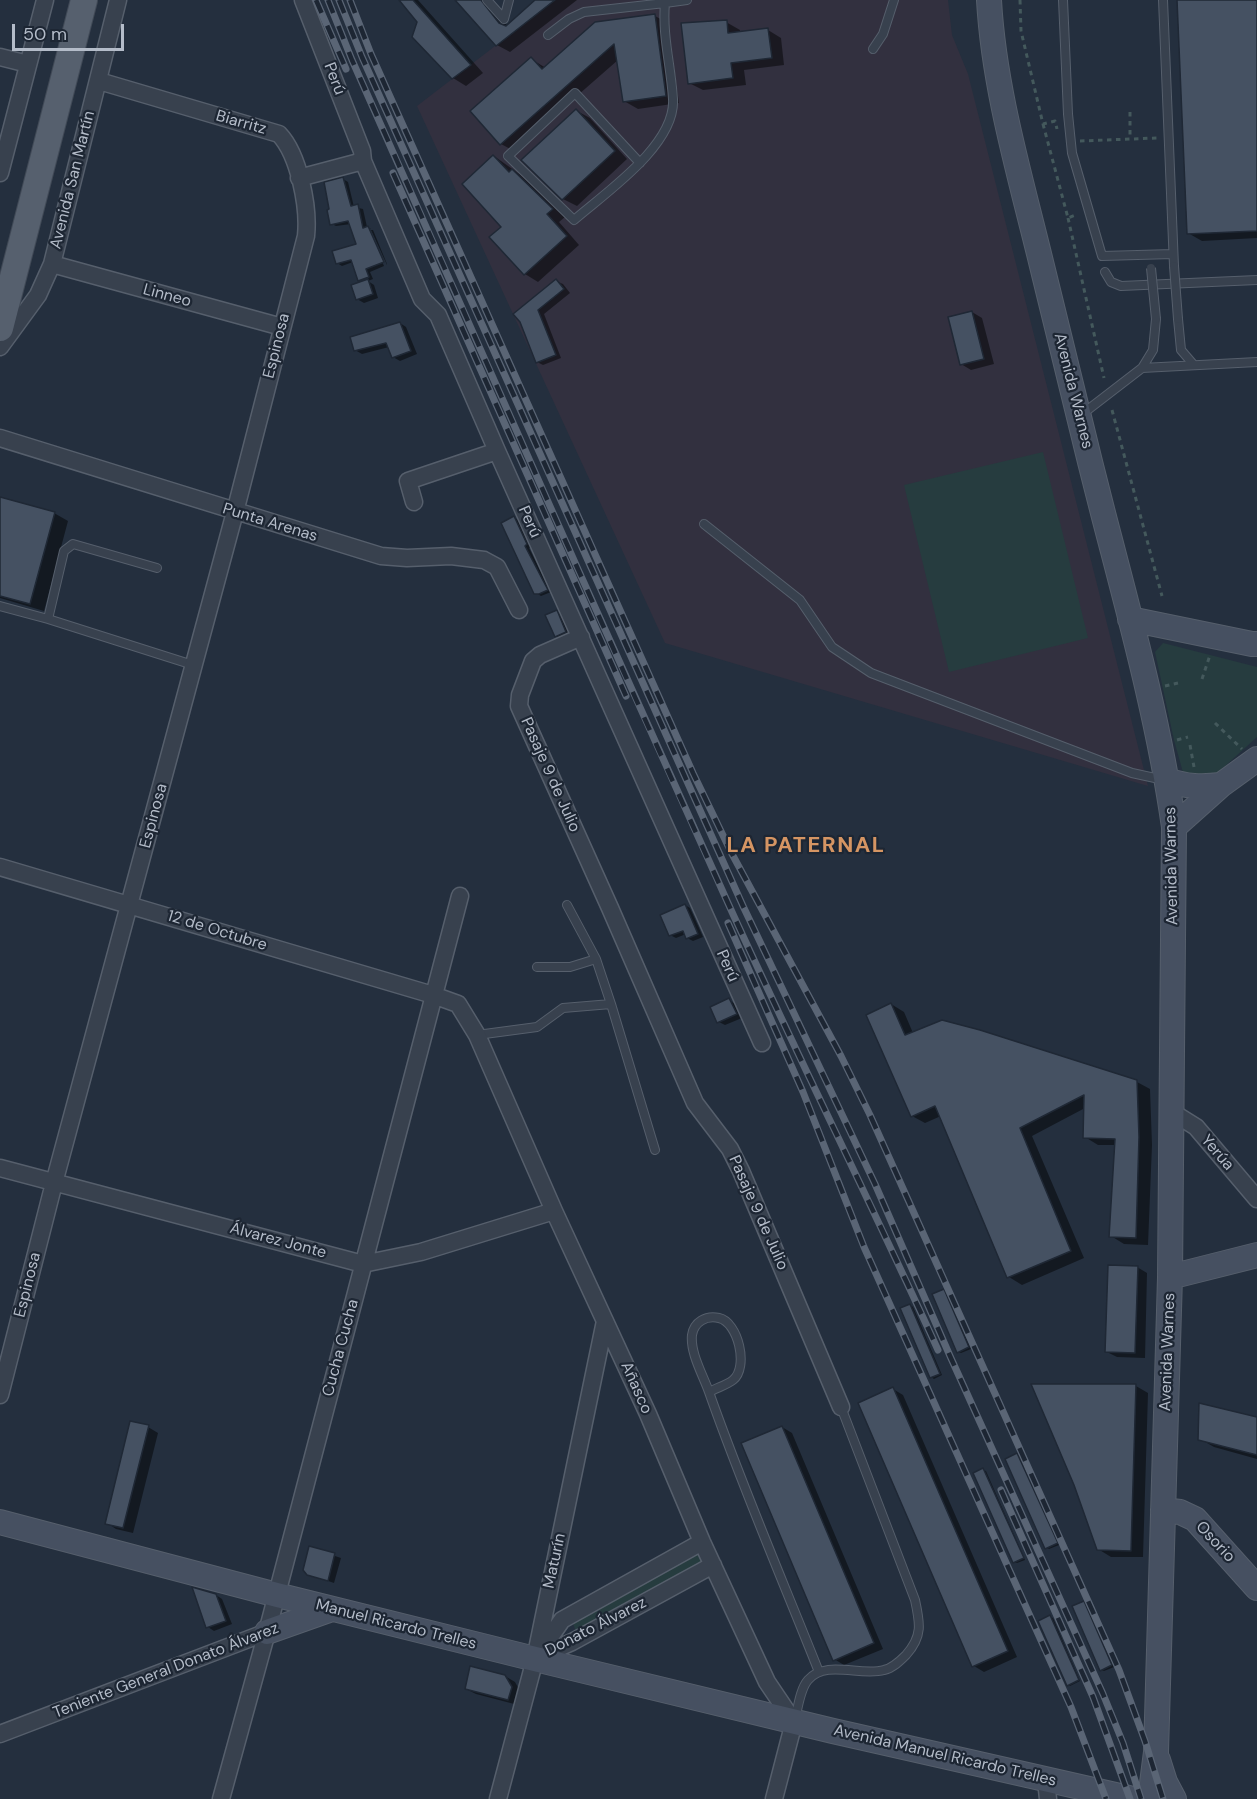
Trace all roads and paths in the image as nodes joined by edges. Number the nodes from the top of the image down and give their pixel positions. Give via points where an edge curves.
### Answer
1 (45, 0) edge
2 (84, 0) edge
3 (118, 0) edge
4 (303, 0) edge
5 (487, 0) edge
6 (509, 0) edge
7 (687, 0) edge
8 (894, 0) edge
9 (989, 0) edge
10 (1020, 0) edge
11 (1063, 0) edge
12 (1163, 0) edge
13 (666, 1) edge
14 (548, 35) dead end
15 (873, 49) dead end
16 (0, 57) edge
17 (28, 64) junction
18 (99, 81) junction
19 (1130, 112) dead end
20 (1055, 122) dead end
21 (1043, 124) junction
22 (1169, 138) junction
23 (1130, 139) junction
24 (1071, 141) junction
25 (363, 161) junction
26 (640, 163) junction
27 (0, 173) edge
28 (299, 178) junction
29 (1078, 215) dead end
30 (1068, 218) junction
31 (306, 236) joint
32 (1173, 254) junction
33 (1150, 255) junction
34 (52, 264) junction
35 (1105, 272) dead end
36 (1257, 280) edge
37 (282, 327) junction
38 (0, 328) edge
39 (0, 347) edge
40 (1257, 362) edge
41 (1193, 364) junction
42 (1143, 368) junction
43 (1104, 378) dead end
44 (1112, 410) dead end
45 (1078, 417) junction
46 (0, 438) edge
47 (497, 451) junction
48 (414, 502) dead end
49 (235, 512) junction
50 (704, 524) dead end
51 (157, 568) dead end
52 (1162, 596) dead end
53 (0, 606) edge
54 (519, 610) dead end
55 (48, 619) junction
56 (1130, 619) junction
57 (581, 638) junction
58 (1255, 645) edge
59 (1210, 655) dead end
60 (193, 665) junction
61 (1202, 679) dead end
62 (1178, 683) dead end
63 (1161, 686) dead end
64 (1215, 723) dead end
65 (1188, 737) dead end
66 (1174, 740) dead end
67 (1253, 756) edge
68 (1168, 780) junction
69 (1221, 785) junction
70 (1174, 827) junction
71 (0, 867) edge
72 (460, 896) dead end
73 (130, 905) junction
74 (567, 905) dead end
75 (596, 959) junction
76 (537, 967) dead end
77 (433, 995) junction
78 (611, 1004) junction
79 (477, 1035) junction
80 (762, 1043) dead end
81 (1172, 1112) junction
82 (655, 1150) dead end
83 (0, 1168) edge
84 (54, 1183) junction
85 (1257, 1199) edge
86 (554, 1211) junction
87 (1257, 1255) edge
88 (363, 1264) junction
89 (1170, 1277) junction
90 (605, 1320) junction
91 (709, 1392) junction
92 (0, 1395) edge
93 (841, 1407) joint
94 (1163, 1510) junction
95 (0, 1522) edge
96 (702, 1542) junction
97 (713, 1565) junction
98 (1257, 1588) edge
99 (277, 1595) junction
100 (332, 1609) junction
101 (267, 1632) junction
102 (535, 1659) junction
103 (819, 1672) junction
104 (794, 1722) junction
105 (0, 1734) edge
106 (1156, 1752) junction
107 (1047, 1790) edge
108 (221, 1799) edge
109 (498, 1799) edge
110 (774, 1799) edge
111 (1131, 1799) edge
112 (1150, 1799) edge
113 (1174, 1799) edge

1 - 17 street
2 - 38 main road, Avenida San Martín
3 - 18 street, Avenida San Martín
4 - 25 street, Perú
5 - 6 lane via 504,19
7 - 13 lane
8 - 15 lane via 883,34
9 - 45 main road, Avenida Warnes via 1009,134
10 - 21 path via 1021,31
11 - 24 lane
12 - 22 lane
13 - 14 lane via 584,12
13 - 26 lane via 663,21 673,102 671,116 664,133
16 - 17 street
17 - 27 street
18 - 28 street, Biarritz via 279,134 292,151
18 - 34 street, Avenida San Martín
19 - 23 path
20 - 21 path
21 - 30 path
22 - 23 path
22 - 32 lane
23 - 24 path
24 - 33 lane via 1102,256
25 - 28 street
25 - 47 street, Perú via 422,299 438,315
26 - 26 lane via 575,93 508,156 574,220
28 - 31 street, Biarritz via 307,215
29 - 30 path
30 - 43 path
31 - 37 street, Espinosa
32 - 33 lane
32 - 41 lane, bridge via 1181,350
33 - 42 lane, bridge via 1156,319 1154,350
34 - 37 street, Linneo
34 - 39 street, Avenida San Martín via 38,295
35 - 36 lane via 1111,282 1121,285
37 - 49 street, Espinosa
40 - 41 lane
41 - 42 lane
42 - 45 lane
44 - 52 path
45 - 56 main road, Avenida Warnes
46 - 49 street, Punta Arenas
47 - 48 street via 408,481
47 - 57 street, Perú
49 - 54 street, Punta Arenas via 381,556 484,560 497,567
49 - 60 street, Espinosa
50 - 68 lane via 800,600 832,647 871,673 1132,773
51 - 55 lane via 72,544 64,551
53 - 55 lane
55 - 60 lane
56 - 58 main road
56 - 68 main road, Avenida Warnes
57 - 80 street, Perú
57 - 93 street, Pasaje 9 de Julio via 533,661 519,695 519,706 695,1103 730,1149 741,1171
59 - 61 path
60 - 73 street, Espinosa
62 - 63 path
64 - 67 path
65 - 66 path
67 - 69 main road
68 - 69 main road via 1188,786
68 - 70 main road, Avenida Warnes
69 - 70 main road
70 - 81 main road, Avenida Warnes
71 - 73 street, 12 de Octubre
72 - 77 street, Cucha Cucha
73 - 77 street, 12 de Octubre
73 - 84 street, Espinosa
74 - 75 lane
75 - 76 lane via 570,967
75 - 78 lane
77 - 79 street, Añasco via 458,1004
77 - 88 street, Cucha Cucha
78 - 79 lane via 563,1008 537,1027
78 - 82 lane
79 - 86 street, Añasco
81 - 85 street, Yerúa via 1196,1127
81 - 89 main road, Avenida Warnes
83 - 84 street, Álvarez Jonte
84 - 88 street, Álvarez Jonte
84 - 92 street, Espinosa
86 - 88 street, Álvarez Jonte via 422,1252
86 - 90 street, Añasco
87 - 89 main road
88 - 99 street, Cucha Cucha
89 - 94 main road, Avenida Warnes
90 - 96 street, Añasco
90 - 102 street, Maturín
91 - 91 lane via 692,1335 704,1318 720,1318 730,1324 740,1347 741,1367 735,1379
91 - 103 lane
93 - 103 lane, Pasaje 9 de Julio via 915,1600 920,1626 915,1645 898,1663 883,1671
94 - 98 main road, Osorio via 1195,1518
94 - 106 main road, Avenida Warnes
95 - 99 main road, Manuel Ricardo Trelles
96 - 97 street, Añasco
96 - 102 street, Donato Álvarez via 562,1620
97 - 102 street, Donato Álvarez
97 - 104 street, Añasco via 767,1682
99 - 100 main road, Manuel Ricardo Trelles
99 - 101 street, Cucha Cucha
100 - 101 main road, Teniente General Donato Álvarez
100 - 102 main road, Manuel Ricardo Trelles
101 - 105 street, Teniente General Donato Álvarez
101 - 108 street, Cucha Cucha
102 - 104 main road, Manuel Ricardo Trelles
102 - 109 street, Maturín
103 - 104 lane via 807,1680
104 - 107 main road, Avenida Manuel Ricardo Trelles
104 - 110 street
106 - 111 main road, Avenida Warnes
106 - 112 main road, Avenida Warnes
106 - 113 main road
107 - 111 main road, Avenida Manuel Ricardo Trelles

